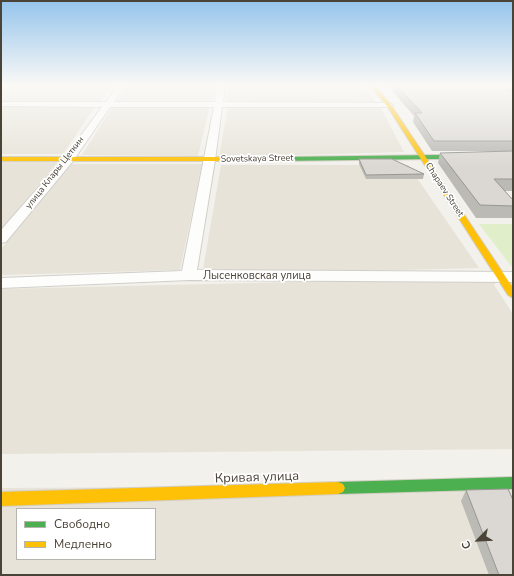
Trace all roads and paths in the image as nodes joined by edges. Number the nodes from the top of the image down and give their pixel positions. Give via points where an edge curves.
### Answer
1 (100, 113) edge
2 (217, 113) edge
3 (394, 113) edge
4 (422, 156) junction
5 (513, 156) edge
6 (1, 159) edge
7 (68, 159) junction
8 (210, 160) junction
9 (1, 239) edge
10 (190, 275) junction
11 (507, 277) edge
12 (1, 283) edge
13 (513, 295) edge
14 (513, 483) edge
15 (1, 499) edge

1 - 7 street, улица Клары Цеткин
2 - 8 street
3 - 4 street, Chapaev Street
4 - 5 street, Sovetskaya Street
4 - 8 street, Sovetskaya Street
4 - 11 street, Chapaev Street
6 - 7 street, Sovetskaya Street
7 - 8 street, Sovetskaya Street
7 - 9 street, улица Клары Цеткин
8 - 10 street
10 - 11 street, Лысенковская улица
10 - 12 street, Лысенковская улица
11 - 13 street, Chapaev Street
14 - 15 street, Кривая улица

